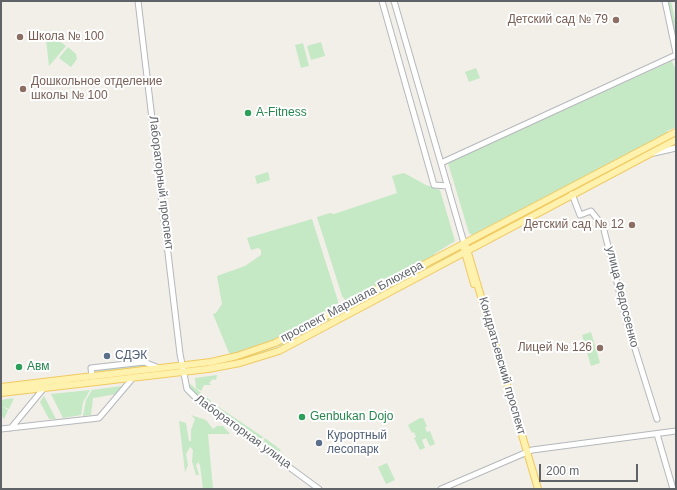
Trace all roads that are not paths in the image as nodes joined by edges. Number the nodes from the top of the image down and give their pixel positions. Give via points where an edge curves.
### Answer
1 (138, 1) edge
2 (382, 1) edge
3 (394, 1) edge
4 (665, 1) edge
5 (676, 54) edge
6 (676, 132) edge
7 (676, 140) edge
8 (676, 148) edge
9 (647, 155) junction
10 (441, 163) junction
11 (448, 186) junction
12 (572, 194) junction
13 (464, 243) junction
14 (466, 251) junction
15 (182, 365) junction
16 (159, 368) junction
17 (183, 373) junction
18 (93, 379) junction
19 (132, 379) junction
20 (1, 387) edge
21 (44, 388) junction
22 (1, 393) edge
23 (657, 419) dead end
24 (11, 428) junction
25 (1, 429) edge
26 (676, 431) edge
27 (657, 434) junction
28 (526, 452) junction
29 (319, 489) edge
30 (441, 489) edge
31 (534, 489) edge
32 (538, 489) edge
33 (673, 489) edge

1 - 15 street, Лабораторный проспект
2 - 11 street via 434,184
3 - 10 street, Кондратьевский проспект
4 - 5 street
5 - 10 street
6 - 13 main road, проспект Маршала Блюхера
7 - 9 main road, проспект Маршала Блюхера
8 - 9 street
9 - 12 main road, проспект Маршала Блюхера
10 - 11 street, Кондратьевский проспект
11 - 13 street, Кондратьевский проспект
12 - 14 main road, проспект Маршала Блюхера
12 - 23 street, улица Федосеенко via 580,215 591,211 603,226 627,323
13 - 14 main road, Кондратьевский проспект
13 - 15 main road, проспект Маршала Блюхера via 275,344 232,357
14 - 17 main road, проспект Маршала Блюхера via 280,350 225,367
14 - 28 main road, Кондратьевский проспект
15 - 16 main road, проспект Маршала Блюхера
15 - 17 street, Лабораторная улица
16 - 18 main road, проспект Маршала Блюхера
16 - 18 street via 144,362 91,368
17 - 19 main road, проспект Маршала Блюхера
17 - 29 street, Лабораторная улица via 191,394
18 - 19 main road, проспект Маршала Блюхера
18 - 20 main road, проспект Маршала Блюхера
18 - 21 main road, проспект Маршала Блюхера
19 - 24 street via 99,418
21 - 22 main road, проспект Маршала Блюхера
21 - 24 street
24 - 25 street
26 - 27 street
27 - 28 street
27 - 33 street
28 - 30 street
28 - 31 main road, Кондратьевский проспект
28 - 32 main road, Кондратьевский проспект

